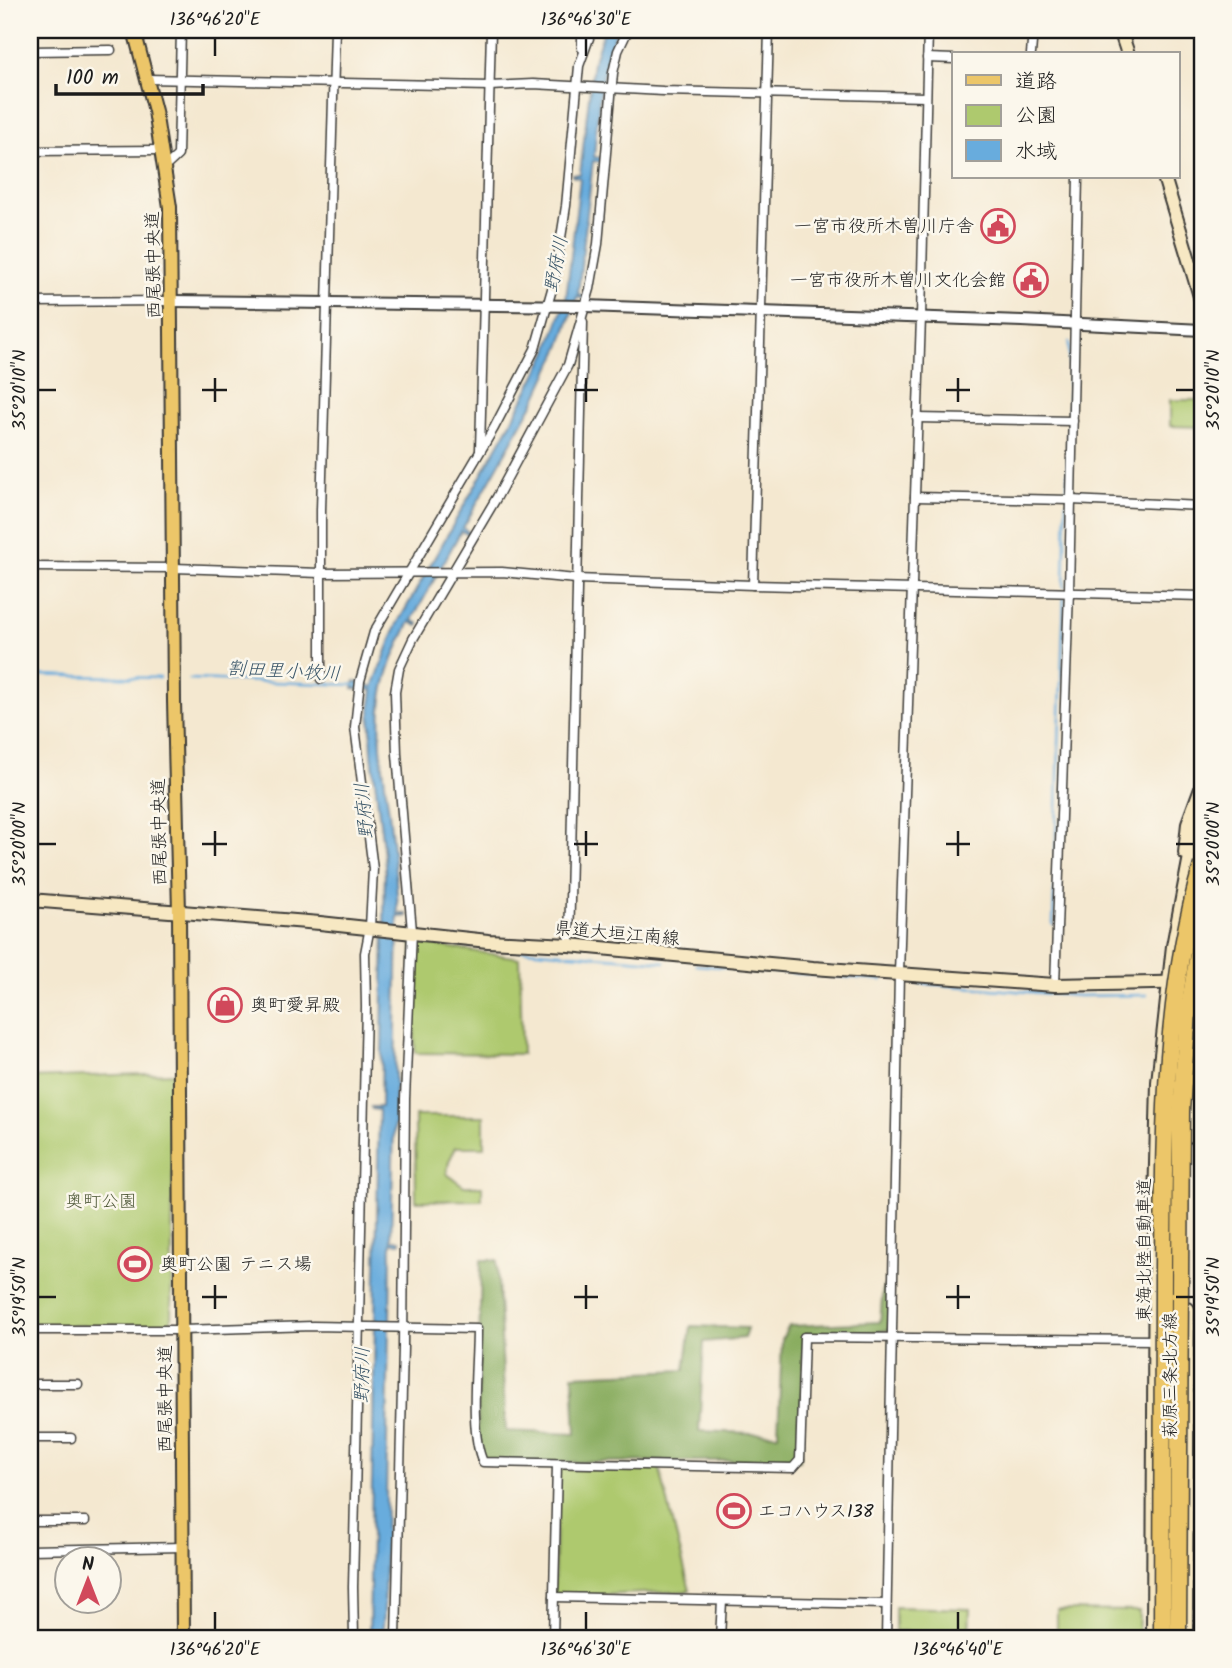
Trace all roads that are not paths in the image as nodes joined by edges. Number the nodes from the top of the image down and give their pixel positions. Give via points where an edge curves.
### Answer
1 (31, 30) edge
2 (134, 30) edge
3 (181, 30) edge
4 (335, 30) edge
5 (491, 30) edge
6 (582, 30) edge
7 (592, 30) edge
8 (628, 30) edge
9 (769, 30) edge
10 (928, 30) edge
11 (1033, 30) edge
12 (1121, 30) edge
13 (111, 50) dead end
14 (30, 51) edge
15 (1031, 52) edge
16 (1127, 52) edge
17 (582, 53) junction
18 (927, 58) junction
19 (952, 59) edge
20 (30, 66) edge
21 (180, 78) junction
22 (148, 79) junction
23 (334, 81) junction
24 (578, 85) junction
25 (489, 86) junction
26 (612, 86) junction
27 (767, 94) junction
28 (925, 97) junction
29 (162, 150) junction
30 (30, 151) edge
31 (165, 167) junction
32 (1078, 178) edge
33 (1164, 178) edge
34 (171, 301) junction
35 (30, 302) edge
36 (1202, 303) edge
37 (328, 304) junction
38 (484, 305) junction
39 (549, 305) junction
40 (586, 306) junction
41 (762, 312) junction
42 (921, 317) junction
43 (582, 319) junction
44 (1075, 323) junction
45 (1202, 330) edge
46 (917, 418) junction
47 (1073, 421) junction
48 (480, 452) junction
49 (915, 497) junction
50 (1071, 500) junction
51 (1202, 506) edge
52 (30, 567) edge
53 (174, 568) junction
54 (408, 572) junction
55 (453, 572) junction
56 (320, 573) junction
57 (576, 579) junction
58 (753, 585) junction
59 (912, 590) junction
60 (1069, 592) junction
61 (1202, 596) edge
62 (321, 679) dead end
63 (1202, 785) edge
64 (1202, 813) edge
65 (1202, 865) edge
66 (1185, 877) junction
67 (30, 900) edge
68 (179, 912) junction
69 (1202, 917) edge
70 (370, 927) junction
71 (1176, 927) junction
72 (412, 931) junction
73 (1202, 932) edge
74 (569, 945) junction
75 (899, 973) junction
76 (1202, 982) edge
77 (1174, 984) junction
78 (1055, 985) junction
79 (360, 1326) junction
80 (403, 1326) junction
81 (30, 1330) edge
82 (182, 1330) junction
83 (892, 1338) junction
84 (1155, 1340) junction
85 (30, 1384) edge
86 (78, 1384) dead end
87 (30, 1438) edge
88 (71, 1438) dead end
89 (557, 1464) junction
90 (1187, 1502) junction
91 (1202, 1502) edge
92 (30, 1521) edge
93 (85, 1521) dead end
94 (183, 1547) junction
95 (30, 1550) edge
96 (554, 1597) junction
97 (722, 1601) junction
98 (886, 1604) junction
99 (183, 1638) edge
100 (354, 1638) edge
101 (396, 1638) edge
102 (553, 1638) edge
103 (720, 1638) edge
104 (886, 1638) edge
105 (1153, 1638) edge
106 (1162, 1638) edge
107 (1178, 1638) edge
108 (1186, 1638) edge

1 - 14 street
2 - 22 main road, 西尾張中央道
3 - 21 street
4 - 23 street
5 - 25 street
6 - 17 street
7 - 17 street
8 - 26 street via 618,51
9 - 27 street
10 - 18 street
11 - 15 street
12 - 16 main road
13 - 14 street
14 - 20 street
17 - 24 street
18 - 19 street
18 - 28 street
21 - 22 street
21 - 23 street
21 - 31 street via 178,155
22 - 29 main road, 西尾張中央道
23 - 25 street
23 - 37 street
24 - 25 street
24 - 26 street
24 - 39 street via 564,218
25 - 38 street
26 - 27 street
26 - 40 street via 598,244
27 - 28 street
27 - 41 street
28 - 42 street
29 - 30 street
29 - 31 main road, 西尾張中央道
31 - 34 main road, 西尾張中央道
32 - 44 street
33 - 36 main road
34 - 35 street
34 - 37 street
34 - 53 main road, 西尾張中央道
37 - 38 street
37 - 56 street
38 - 39 street
38 - 48 street
39 - 40 street
39 - 48 street via 535,349
40 - 41 street
40 - 43 street
41 - 42 street
41 - 58 street
42 - 44 street
42 - 46 street
43 - 55 street via 562,377
43 - 57 street
44 - 45 street
44 - 47 street
46 - 47 street
46 - 49 street
47 - 50 street
48 - 54 street
49 - 50 street
49 - 59 street
50 - 51 street
50 - 60 street
52 - 53 street
53 - 56 street
53 - 68 main road, 西尾張中央道
54 - 55 street
54 - 56 street
54 - 70 street via 374,632 355,727 373,869
55 - 57 street
55 - 72 street via 407,651 395,692
56 - 62 street
57 - 58 street
57 - 74 street
58 - 59 street
59 - 60 street
59 - 75 street
60 - 61 street
60 - 78 street
63 - 66 main road via 1186,832
64 - 66 main road, 萩原三条北方線
65 - 106 highway, 東海北陸自動車道, bridge via 1179,962 1165,1111
66 - 71 main road, 萩原三条北方線
67 - 68 main road, 県道大垣江南線
68 - 70 main road, 県道大垣江南線
68 - 82 main road, 西尾張中央道
69 - 71 main road
70 - 72 main road, 県道大垣江南線
70 - 79 street via 365,953
71 - 77 main road, 萩原三条北方線
72 - 74 main road, 県道大垣江南線
72 - 80 street
73 - 107 highway, 東海北陸自動車道, bridge via 1188,1013 1181,1111
74 - 75 main road, 県道大垣江南線
75 - 78 main road, 県道大垣江南線
75 - 83 street
76 - 77 main road, 県道大垣江南線
77 - 78 main road, 県道大垣江南線
77 - 84 main road, 萩原三条北方線 via 1158,1083
77 - 90 main road, 萩原三条北方線 via 1189,1017 1191,1039
79 - 80 street
79 - 82 street
79 - 100 street
80 - 89 street via 477,1329 477,1449 483,1462
80 - 101 street
81 - 82 street
82 - 94 main road, 西尾張中央道
83 - 84 street
83 - 89 street via 804,1338 800,1460 793,1468
83 - 98 street
84 - 105 main road, 萩原三条北方線
85 - 86 street
87 - 88 street
89 - 96 street
90 - 91 street
90 - 108 main road, 萩原三条北方線
92 - 93 street
94 - 95 street
94 - 99 main road, 西尾張中央道
96 - 97 street
96 - 102 street
97 - 98 street
97 - 103 street
98 - 104 street

